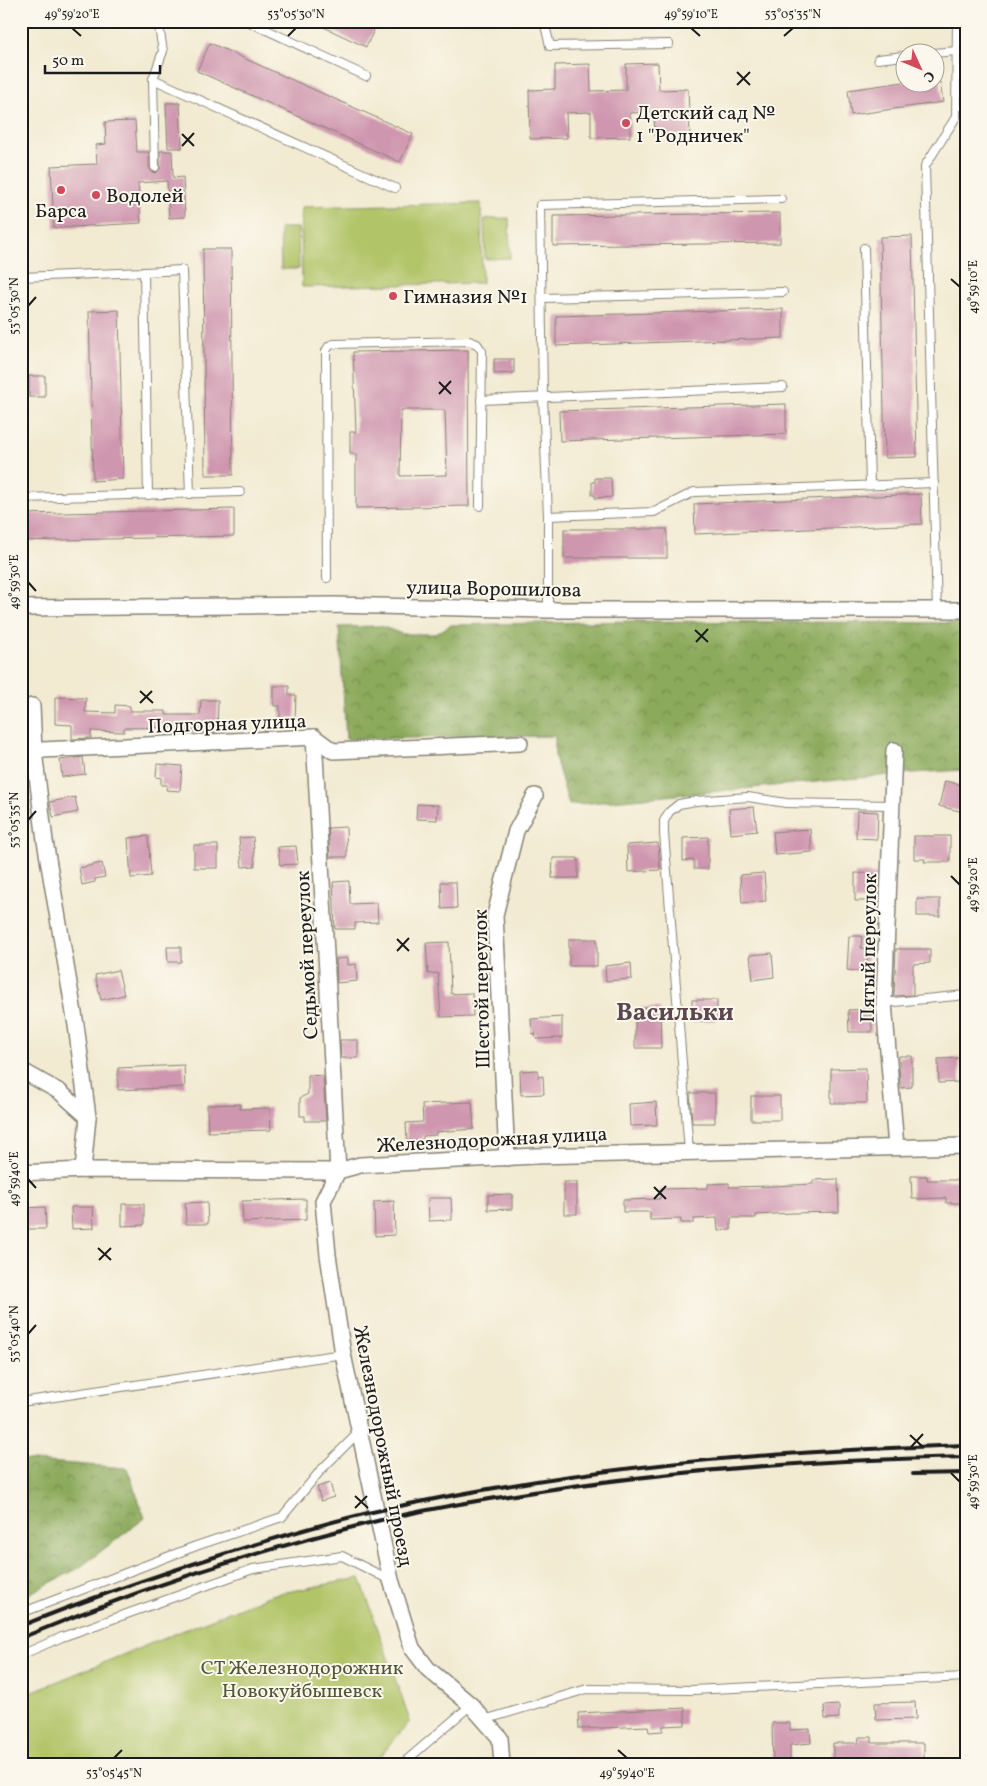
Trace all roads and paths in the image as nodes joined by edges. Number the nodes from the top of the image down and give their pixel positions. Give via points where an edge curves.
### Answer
1 (158, 21) edge
2 (247, 21) edge
3 (544, 21) edge
4 (956, 21) edge
5 (956, 35) junction
6 (966, 35) edge
7 (669, 44) dead end
8 (956, 51) junction
9 (944, 52) edge
10 (894, 57) edge
11 (878, 59) dead end
12 (366, 76) dead end
13 (153, 78) junction
14 (155, 167) dead end
15 (395, 188) dead end
16 (781, 199) dead end
17 (864, 248) dead end
18 (144, 272) junction
19 (21, 277) edge
20 (784, 292) dead end
21 (542, 298) junction
22 (783, 387) dead end
23 (543, 397) junction
24 (481, 400) junction
25 (934, 483) junction
26 (870, 485) junction
27 (240, 492) dead end
28 (148, 494) junction
29 (190, 494) junction
30 (21, 498) edge
31 (480, 506) dead end
32 (548, 516) junction
33 (327, 578) dead end
34 (21, 608) edge
35 (548, 610) junction
36 (937, 610) junction
37 (966, 610) edge
38 (32, 706) dead end
39 (314, 737) junction
40 (520, 743) dead end
41 (894, 750) dead end
42 (25, 752) edge
43 (534, 796) dead end
44 (891, 805) junction
45 (966, 995) edge
46 (884, 1003) junction
47 (21, 1070) edge
48 (88, 1117) junction
49 (966, 1146) edge
50 (896, 1147) junction
51 (689, 1152) junction
52 (507, 1158) junction
53 (83, 1170) junction
54 (338, 1172) junction
55 (21, 1173) edge
56 (343, 1354) junction
57 (21, 1402) edge
58 (360, 1432) junction
59 (391, 1580) junction
60 (21, 1613) edge
61 (21, 1655) edge
62 (966, 1677) edge
63 (471, 1705) junction
64 (484, 1720) junction
65 (400, 1765) edge
66 (502, 1765) edge

1 - 13 lane via 163,50
2 - 12 lane
3 - 7 lane via 550,46
4 - 5 lane
5 - 6 lane
5 - 8 lane
8 - 9 lane
8 - 25 lane via 956,117 925,166
10 - 11 lane
13 - 14 lane
13 - 15 lane
16 - 21 lane via 540,205
17 - 26 lane
18 - 19 lane
18 - 28 lane
18 - 29 lane via 182,270
20 - 21 lane
21 - 23 lane
22 - 23 lane
23 - 24 lane
23 - 32 lane
24 - 31 lane
24 - 33 lane via 482,352 469,340 328,346
25 - 26 lane
25 - 36 lane
26 - 32 lane via 694,492 654,512
27 - 29 lane
28 - 29 lane
28 - 30 lane
32 - 35 lane
34 - 35 street, улица Ворошилова via 333,605
35 - 36 street, улица Ворошилова
36 - 37 street, улица Ворошилова
38 - 42 street
39 - 40 street, Подгорная улица via 333,751
39 - 42 street, Подгорная улица
39 - 54 street, Седьмой переулок
41 - 44 street, Пятый переулок
42 - 48 street via 45,841
43 - 52 street, Шестой переулок via 516,831 495,915
44 - 46 street, Пятый переулок
44 - 51 lane via 786,803 748,797 679,804 669,812 664,821 664,834
45 - 46 lane
46 - 50 street, Пятый переулок
47 - 48 street via 60,1092
48 - 53 street
49 - 50 street, Железнодорожная улица
50 - 51 street, Железнодорожная улица
51 - 52 street, Железнодорожная улица
52 - 54 street, Железнодорожная улица via 360,1165
53 - 54 street, Железнодорожная улица
53 - 55 street, Железнодорожная улица
54 - 56 street, Железнодорожный проезд via 323,1201
56 - 57 lane
56 - 58 street, Железнодорожный проезд
58 - 59 street, Железнодорожный проезд
58 - 60 lane via 321,1470 282,1517
59 - 61 lane via 342,1556 253,1569 62,1637
59 - 63 street, Железнодорожный проезд via 412,1648 428,1669
62 - 64 lane via 692,1690 587,1689
63 - 64 street, Железнодорожный проезд
63 - 65 lane
64 - 66 street, Железнодорожный проезд via 500,1738

